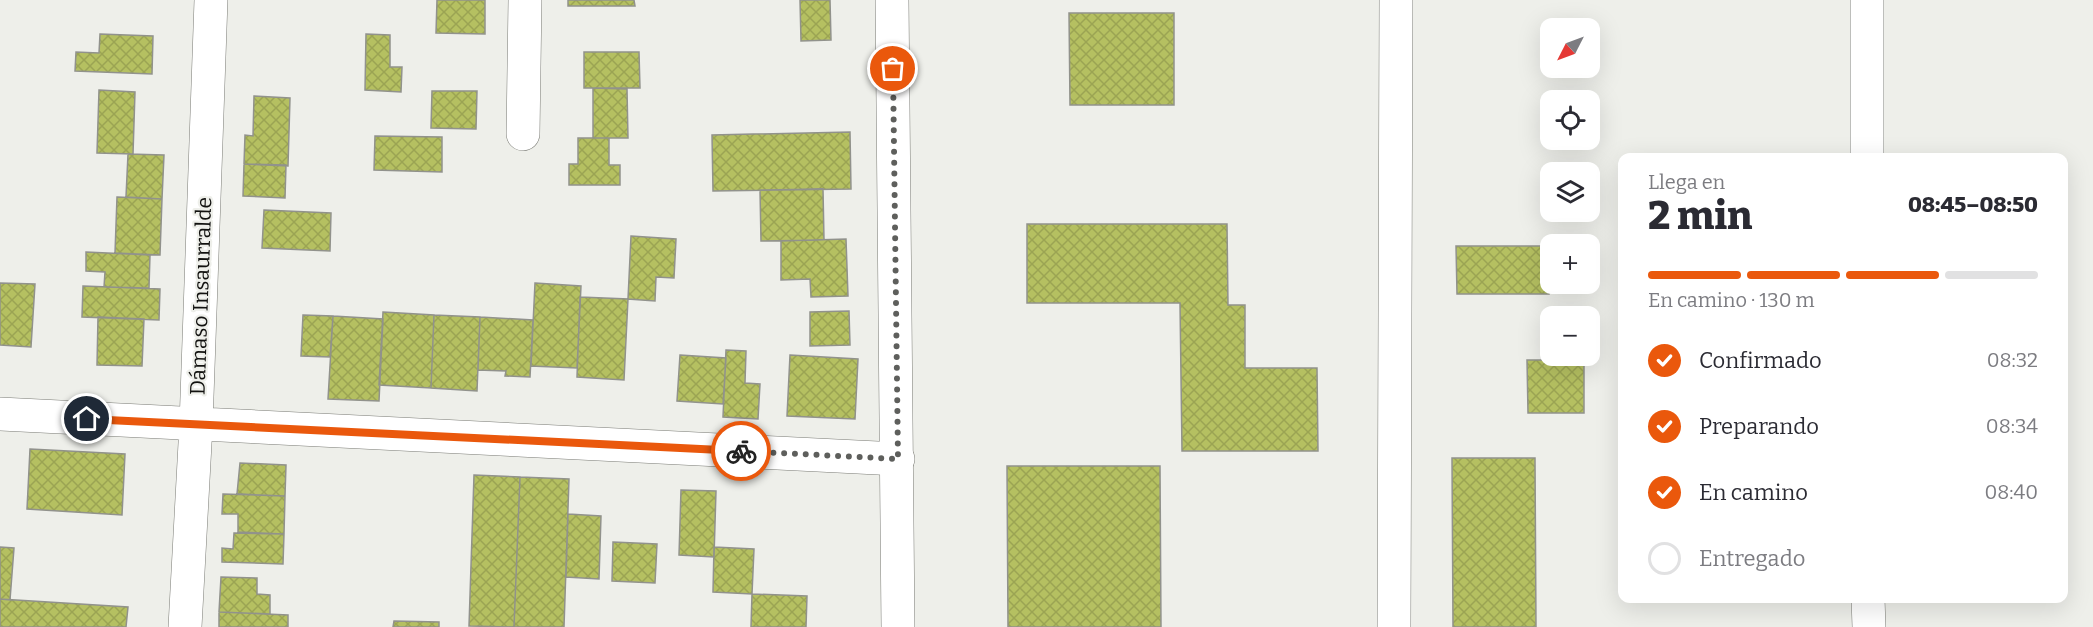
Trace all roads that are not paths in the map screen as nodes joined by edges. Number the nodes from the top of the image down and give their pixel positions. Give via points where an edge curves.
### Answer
1 (211, 0) edge
2 (525, 0) edge
3 (892, 0) edge
4 (1396, 0) edge
5 (1867, 0) edge
6 (523, 134) dead end
7 (1867, 153) edge
8 (0, 414) edge
9 (196, 425) junction
10 (898, 459) junction
11 (1868, 603) edge
12 (185, 627) edge
13 (898, 627) edge
14 (1394, 627) edge
15 (1869, 627) edge

1 - 9 street, Dámaso Insaurralde
2 - 6 street
3 - 10 street
4 - 14 street
5 - 7 street
8 - 9 street
9 - 10 street
9 - 12 street, Dámaso Insaurralde
10 - 13 street
11 - 15 street

